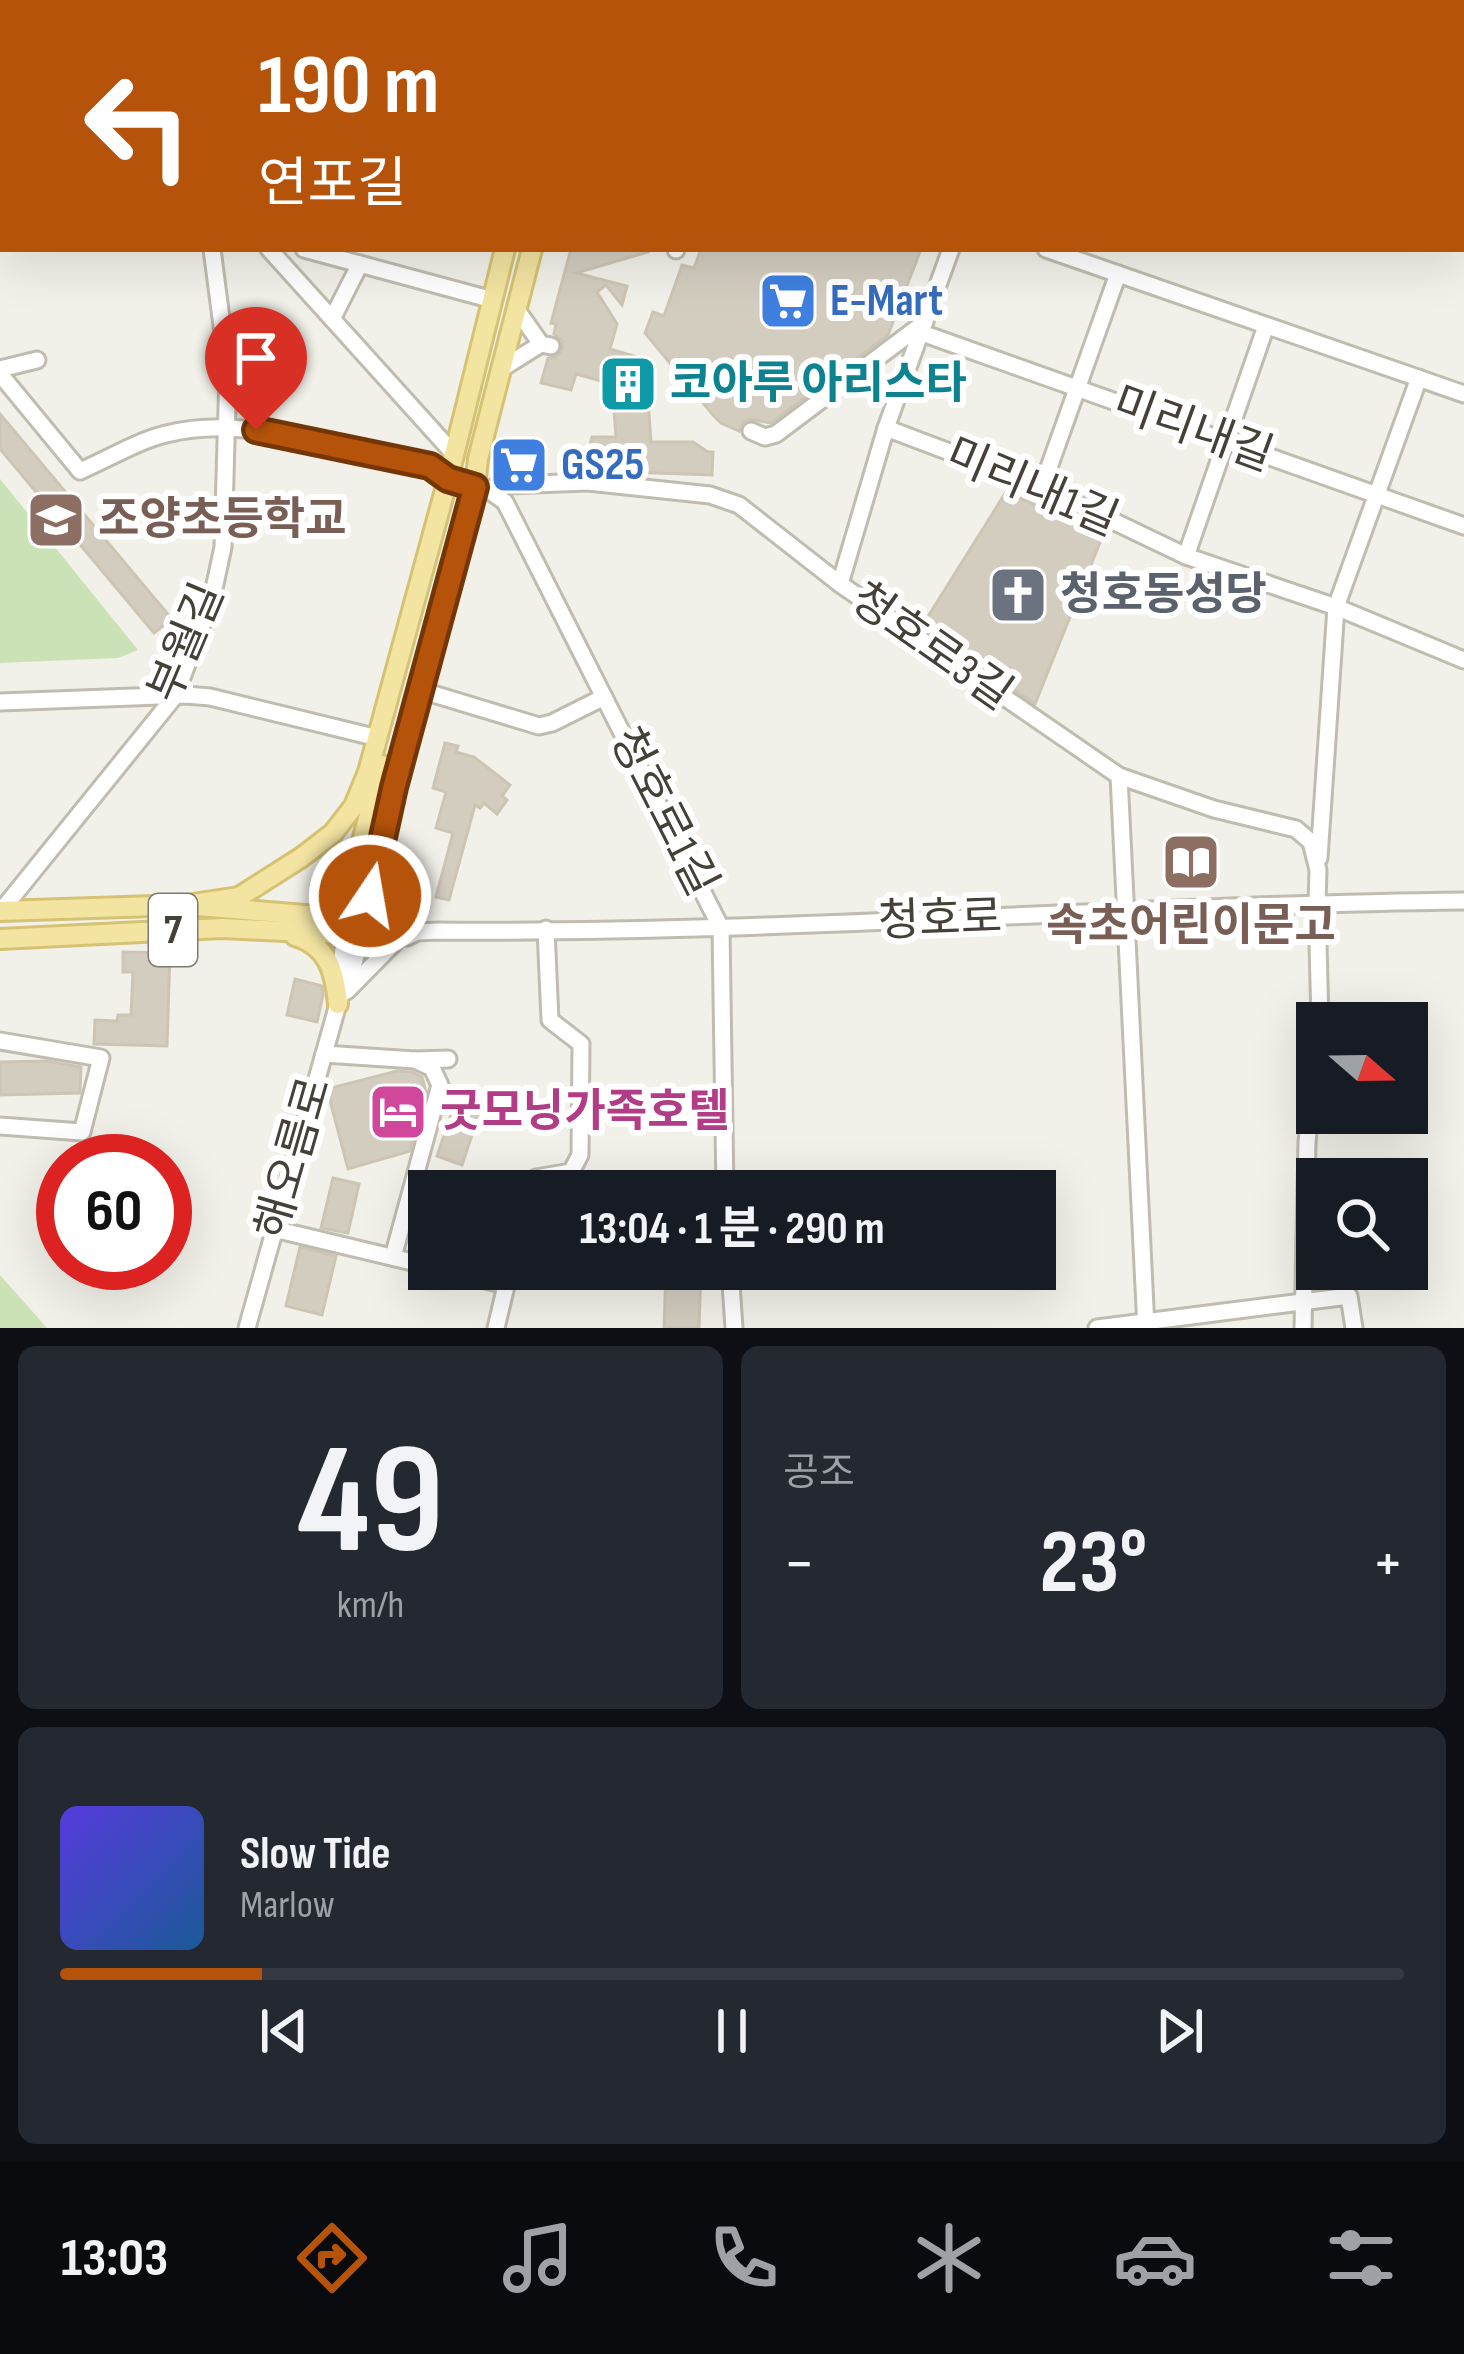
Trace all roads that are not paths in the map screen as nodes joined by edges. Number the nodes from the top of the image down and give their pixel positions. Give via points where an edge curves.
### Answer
1 (212, 252) edge
2 (272, 252) edge
3 (322, 252) edge
4 (504, 252) edge
5 (531, 252) edge
6 (950, 252) edge
7 (1055, 252) edge
8 (364, 259) edge
9 (1118, 274) junction
10 (493, 300) junction
11 (517, 310) junction
12 (332, 319) junction
13 (926, 321) junction
14 (1266, 326) junction
15 (886, 339) dead end
16 (37, 360) dead end
17 (501, 370) junction
18 (0, 372) edge
19 (1419, 378) junction
20 (1078, 389) junction
21 (1464, 394) edge
22 (226, 426) junction
23 (886, 428) junction
24 (751, 431) dead end
25 (1226, 442) junction
26 (454, 454) junction
27 (448, 479) junction
28 (1042, 487) junction
29 (481, 488) junction
30 (1375, 494) junction
31 (1464, 526) edge
32 (1186, 556) junction
33 (840, 584) junction
34 (1336, 608) junction
35 (1463, 658) edge
36 (399, 660) junction
37 (420, 690) junction
38 (175, 695) junction
39 (604, 697) junction
40 (0, 702) edge
41 (377, 738) junction
42 (1119, 776) junction
43 (1318, 870) junction
44 (1464, 901) edge
45 (1317, 903) junction
46 (186, 905) junction
47 (0, 911) edge
48 (1126, 913) junction
49 (355, 927) junction
50 (721, 928) junction
51 (546, 929) junction
52 (273, 930) junction
53 (409, 934) junction
54 (0, 938) edge
55 (340, 996) junction
56 (1319, 1002) edge
57 (0, 1041) edge
58 (324, 1054) junction
59 (448, 1059) dead end
60 (415, 1060) junction
61 (0, 1126) edge
62 (1308, 1134) edge
63 (572, 1170) edge
64 (723, 1170) edge
65 (274, 1228) junction
66 (393, 1258) junction
67 (408, 1261) edge
68 (505, 1290) edge
69 (731, 1290) edge
70 (1302, 1302) junction
71 (1146, 1325) edge
72 (247, 1328) edge
73 (496, 1328) edge
74 (734, 1328) edge
75 (1097, 1328) edge
76 (1303, 1328) edge
77 (1354, 1328) edge

1 - 22 street, 부월길 via 228,372
2 - 12 street
3 - 8 street
4 - 10 main road, 7
5 - 11 main road
6 - 13 street
7 - 9 street
8 - 10 street
8 - 12 street
9 - 14 street
9 - 20 street
10 - 26 main road, 7
11 - 17 main road
11 - 17 street via 546,345
12 - 26 street
13 - 15 street
13 - 20 street, 미리내길
13 - 23 street
13 - 24 street via 776,434
14 - 19 street
14 - 25 street
16 - 18 street
17 - 29 main road via 478,459
18 - 22 street via 80,471 164,435
19 - 21 street
19 - 30 street
20 - 25 street, 미리내길
20 - 28 street
22 - 27 street via 430,466
22 - 38 street, 부월길 via 223,547
23 - 28 street, 미리내1길
23 - 33 street, 미리내1길
25 - 30 street, 미리내길
25 - 32 street
26 - 27 main road, 7
27 - 29 main road
27 - 36 main road, 7
28 - 32 street, 미리내1길
29 - 33 street, 청호로3길 via 588,482 710,494 739,505
29 - 37 main road
29 - 39 street, 청호로1길 via 505,502
30 - 31 street, 미리내길
30 - 34 street
32 - 34 street, 미리내1길
33 - 42 street, 청호로3길
34 - 35 street, 미리내1길
34 - 43 street
36 - 41 main road, 7
36 - 49 main road, 7 via 393,722 355,868
37 - 39 street, 청호로1길 via 539,726
37 - 49 main road
38 - 40 street
38 - 41 street
38 - 47 street, 부월길
39 - 50 street, 청호로1길
41 - 46 main road, 7 via 354,806 333,833 239,897
42 - 43 street, 청호로3길 via 1296,829 1311,842
42 - 48 street
43 - 45 street
44 - 45 street, 청호로
45 - 48 street, 청호로
45 - 56 street
46 - 47 main road, 7
46 - 49 main road, 7
48 - 50 street, 청호로
48 - 71 street
49 - 52 main road, 7
49 - 53 street, 청호로 via 407,926
49 - 55 street, 해오름로
50 - 51 street, 청호로
50 - 64 street
51 - 53 street, 청호로
51 - 63 street via 550,1020 581,1043 580,1155
52 - 54 main road, 7
52 - 55 main road via 317,947
53 - 55 street
55 - 58 street, 해오름로
57 - 61 street via 101,1058 82,1132
58 - 60 street
58 - 65 street, 해오름로
59 - 60 street
60 - 66 street via 432,1068 440,1085
62 - 70 street
65 - 66 street
65 - 72 street, 해오름로
66 - 67 street
68 - 73 street
69 - 74 street
70 - 71 street
70 - 76 street
70 - 77 street via 1349,1296
71 - 75 street

